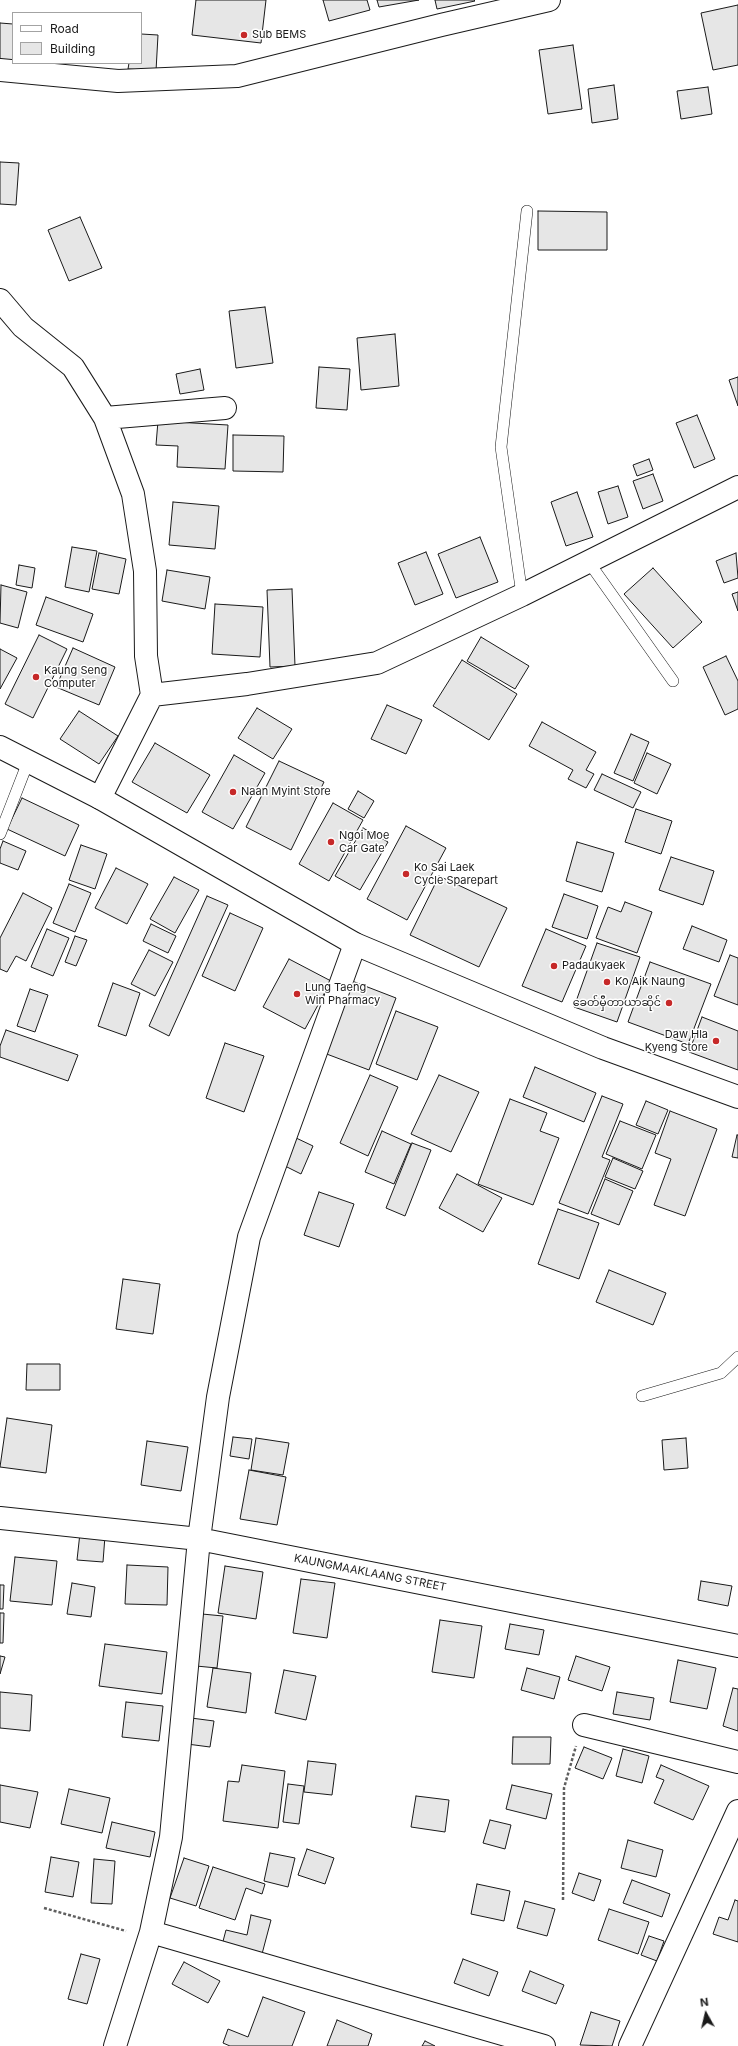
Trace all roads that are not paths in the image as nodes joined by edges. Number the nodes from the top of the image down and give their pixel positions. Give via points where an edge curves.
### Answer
1 (549, 0) edge
2 (0, 70) edge
3 (527, 211) dead end
4 (0, 300) edge
5 (225, 408) dead end
6 (105, 418) junction
7 (738, 487) edge
8 (588, 561) junction
9 (522, 595) junction
10 (673, 681) dead end
11 (152, 695) junction
12 (0, 747) edge
13 (28, 762) junction
14 (100, 798) junction
15 (0, 834) edge
16 (355, 944) junction
17 (738, 1097) edge
18 (738, 1357) edge
19 (642, 1396) dead end
20 (0, 1518) edge
21 (198, 1539) junction
22 (738, 1646) edge
23 (584, 1725) road end
24 (738, 1762) edge
25 (738, 1811) edge
26 (150, 1935) junction
27 (496, 2039) edge
28 (115, 2046) edge
29 (544, 2046) edge
30 (630, 2046) edge

1 - 2 main road via 237,76 118,81
3 - 9 lane via 501,447
4 - 6 main road via 23,327 72,367
5 - 6 main road
6 - 11 main road via 133,494 145,571 146,656
7 - 8 main road
8 - 9 main road
8 - 10 lane
9 - 11 main road via 377,663 247,684
11 - 14 main road
12 - 13 main road
13 - 14 main road
13 - 15 lane
14 - 16 main road
16 - 17 main road via 604,1048
16 - 21 main road via 249,1237 218,1397
18 - 19 lane via 721,1373
20 - 21 main road, KAUNGMAAKLAANG STREET
21 - 22 main road, KAUNGMAAKLAANG STREET
21 - 26 main road via 171,1837
23 - 24 main road
25 - 30 main road
26 - 27 main road
26 - 28 main road
27 - 29 main road

